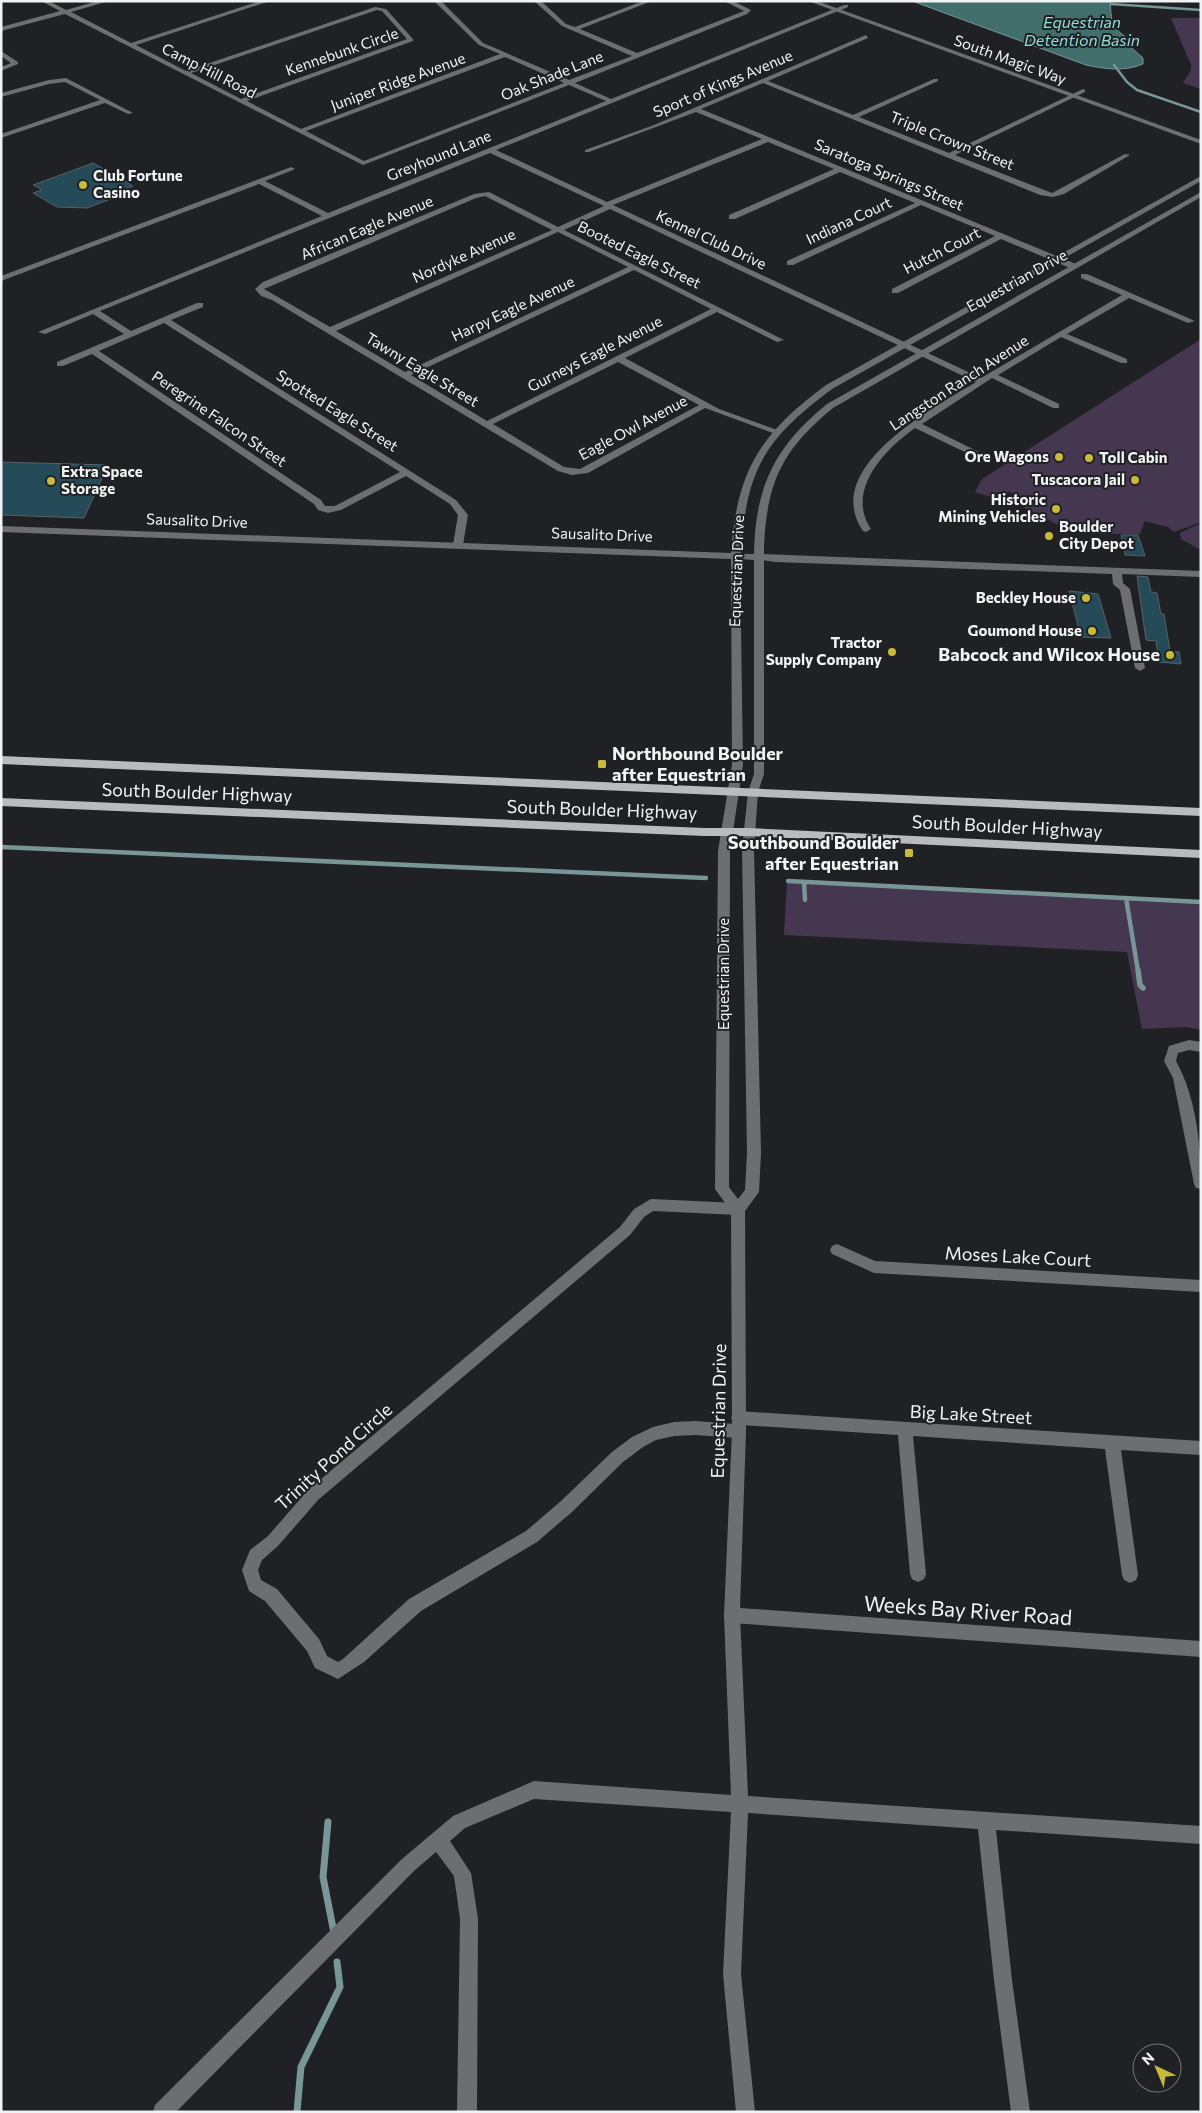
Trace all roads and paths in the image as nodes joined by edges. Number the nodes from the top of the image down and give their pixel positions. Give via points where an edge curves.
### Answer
1 (44, 1) edge
2 (106, 1) edge
3 (267, 1) edge
4 (436, 1) edge
5 (537, 1) edge
6 (649, 1) edge
7 (727, 1) edge
8 (812, 1) edge
9 (833, 1) edge
10 (846, 6) junction
11 (836, 10) junction
12 (65, 12) junction
13 (1, 29) edge
14 (573, 30) junction
15 (866, 37) dead end
16 (131, 46) junction
17 (1, 53) edge
18 (504, 56) junction
19 (638, 56) junction
20 (1, 69) edge
21 (185, 72) junction
22 (936, 80) dead end
23 (763, 81) junction
24 (568, 83) junction
25 (1083, 91) junction
26 (1, 95) edge
27 (1073, 96) junction
28 (106, 100) junction
29 (241, 101) junction
30 (611, 101) junction
31 (1119, 104) dead end
32 (695, 110) junction
33 (130, 113) dead end
34 (854, 117) junction
35 (301, 131) junction
36 (1, 136) edge
37 (768, 139) junction
38 (1201, 142) edge
39 (490, 150) junction
40 (587, 151) dead end
41 (950, 155) junction
42 (1127, 155) dead end
43 (363, 163) joint
44 (291, 169) dead end
45 (840, 170) junction
46 (1201, 178) edge
47 (259, 181) junction
48 (486, 194) joint
49 (1201, 194) edge
50 (920, 203) junction
51 (608, 206) junction
52 (328, 216) junction
53 (732, 217) dead end
54 (557, 230) junction
55 (1000, 236) junction
56 (1056, 259) junction
57 (790, 263) dead end
58 (1073, 266) junction
59 (633, 268) junction
60 (1084, 276) dead end
61 (1, 279) edge
62 (259, 289) joint
63 (895, 291) dead end
64 (1128, 295) junction
65 (200, 305) dead end
66 (716, 308) junction
67 (94, 311) junction
68 (165, 320) junction
69 (1191, 321) dead end
70 (329, 331) junction
71 (42, 332) dead end
72 (130, 334) junction
73 (1061, 334) junction
74 (780, 340) dead end
75 (902, 345) junction
76 (92, 350) junction
77 (920, 353) junction
78 (618, 358) junction
79 (1124, 361) dead end
80 (60, 364) dead end
81 (405, 375) junction
82 (992, 375) junction
83 (981, 381) junction
84 (705, 405) junction
85 (1056, 406) dead end
86 (487, 424) junction
87 (916, 424) junction
88 (776, 431) junction
89 (976, 454) dead end
90 (407, 472) junction
91 (572, 473) joint
92 (1, 529) edge
93 (866, 529) dead end
94 (458, 545) junction
95 (736, 556) junction
96 (759, 557) junction
97 (1122, 571) junction
98 (1201, 574) edge
99 (1140, 668) dead end
100 (1, 760) edge
101 (733, 791) junction
102 (753, 792) junction
103 (1, 802) edge
104 (1201, 812) edge
105 (726, 831) junction
106 (749, 832) junction
107 (1201, 854) edge
108 (1201, 1047) edge
109 (1201, 1184) edge
110 (738, 1209) junction
111 (838, 1250) dead end
112 (1201, 1286) edge
113 (738, 1425) junction
114 (905, 1430) junction
115 (1112, 1442) junction
116 (1201, 1448) edge
117 (918, 1574) dead end
118 (1130, 1575) dead end
119 (732, 1615) junction
120 (1201, 1649) edge
121 (740, 1805) junction
122 (986, 1821) junction
123 (1201, 1835) edge
124 (438, 1840) junction
125 (162, 2112) edge
126 (467, 2112) edge
127 (746, 2112) edge
128 (1020, 2112) edge

1 - 12 street, Camp Hill Road
2 - 12 street
3 - 16 street
4 - 18 street via 474,39
5 - 14 street via 558,22
6 - 14 street
7 - 19 street, Oak Shade Lane via 748,10
8 - 11 street, South Magic Way
9 - 10 street, South Magic Way
10 - 11 street, Greyhound Lane
10 - 25 street, South Magic Way
11 - 27 street, South Magic Way
11 - 30 street, Greyhound Lane
12 - 13 street
12 - 16 street, Camp Hill Road
14 - 19 street
15 - 23 street, Sport of Kings Avenue
16 - 21 street, Camp Hill Road
17 - 20 street via 16,63
18 - 24 street
18 - 35 street, Juniper Ridge Avenue
19 - 24 street, Oak Shade Lane
21 - 29 street, Camp Hill Road
21 - 29 street, Kennebunk Circle via 377,8 384,10 411,40
22 - 34 street
23 - 32 street, Sport of Kings Avenue
23 - 34 street, Triple Crown Street
24 - 30 street
24 - 43 street, Oak Shade Lane
25 - 27 street
25 - 31 street, South Magic Way
26 - 28 street via 62,80
27 - 38 street, South Magic Way
27 - 41 street
28 - 33 street
28 - 36 street
29 - 35 street, Camp Hill Road
30 - 39 street, Greyhound Lane
32 - 37 street, Saratoga Springs Street
32 - 40 street, Sport of Kings Avenue
34 - 41 street, Triple Crown Street
35 - 43 street, Camp Hill Road
37 - 45 street, Saratoga Springs Street
37 - 51 street, Nordyke Avenue
39 - 51 street, Kennel Club Drive
39 - 52 street, Greyhound Lane
41 - 42 street, Triple Crown Street via 1052,194
44 - 47 street
45 - 50 street, Saratoga Springs Street
45 - 53 street
46 - 56 street, Equestrian Drive
47 - 52 street
47 - 61 street
48 - 54 street, Booted Eagle Street
48 - 62 street, African Eagle Avenue via 474,196
49 - 58 street, Equestrian Drive
50 - 55 street, Saratoga Springs Street
50 - 57 street, Indiana Court
51 - 54 street, Nordyke Avenue
51 - 75 street, Kennel Club Drive
52 - 67 street, Greyhound Lane
54 - 59 street, Booted Eagle Street
54 - 70 street, Nordyke Avenue
55 - 56 street, Saratoga Springs Street
55 - 63 street, Hutch Court
56 - 58 street, Saratoga Springs Street
56 - 75 street, Equestrian Drive
58 - 77 street, Equestrian Drive
59 - 66 street, Booted Eagle Street
59 - 81 street, Harpy Eagle Avenue
60 - 64 street
62 - 70 street, Tawny Eagle Street
64 - 69 street
64 - 73 street, Langston Ranch Avenue
65 - 68 street
66 - 74 street, Booted Eagle Street
66 - 78 street, Gurneys Eagle Avenue
67 - 71 street, Greyhound Lane
67 - 72 street
68 - 72 street
68 - 90 street, Spotted Eagle Street
70 - 81 street, Tawny Eagle Street
72 - 76 street
73 - 79 street
73 - 82 street, Langston Ranch Avenue
75 - 77 street, Kennel Club Drive
75 - 88 street, Equestrian Drive via 813,397
76 - 80 street
76 - 90 street, Peregrine Falcon Street via 318,502 321,508 338,508
77 - 83 street, Kennel Club Drive
77 - 96 street, Equestrian Drive via 830,406 792,444 767,486
78 - 84 street
78 - 86 street, Gurneys Eagle Avenue
81 - 86 street, Tawny Eagle Street
82 - 83 street, Langston Ranch Avenue
82 - 85 street
83 - 87 street, Langston Ranch Avenue
84 - 88 street
84 - 91 street, Eagle Owl Avenue via 584,471
86 - 91 street, Tawny Eagle Street via 561,470
87 - 89 street
87 - 93 street, Langston Ranch Avenue via 885,447 863,480 856,506 858,521
88 - 95 street, Equestrian Drive via 745,482 737,525
90 - 94 street, Spotted Eagle Street via 460,508 463,522
92 - 94 street, Sausalito Drive
94 - 95 street, Sausalito Drive
95 - 96 street, Sausalito Drive
95 - 101 street, Equestrian Drive via 738,773
96 - 97 street, Sausalito Drive
96 - 102 street, Equestrian Drive via 759,774
97 - 98 street, Sausalito Drive
97 - 99 street via 1118,584 1125,590
100 - 101 main road, South Boulder Highway
101 - 102 main road, South Boulder Highway
101 - 105 street, Equestrian Drive
102 - 104 main road, South Boulder Highway
102 - 106 street, Equestrian Drive
103 - 105 main road, South Boulder Highway
105 - 106 main road, South Boulder Highway
105 - 110 street, Equestrian Drive via 722,1189
106 - 107 main road, South Boulder Highway
106 - 110 street, Equestrian Drive via 754,1153 752,1192
108 - 109 street via 1190,1044 1173,1048 1170,1061 1179,1078
110 - 113 street, Equestrian Drive
110 - 113 street, Trinity Pond Circle via 651,1205 625,1231 313,1496 256,1555 250,1570 255,1585 271,1595 313,1645 321,1662 338,1671 356,1661 413,1606 526,1541 630,1447 651,1434 684,1427
111 - 112 street, Moses Lake Court via 874,1267
113 - 114 street, Big Lake Street
113 - 119 street, Equestrian Drive
114 - 115 street, Big Lake Street
114 - 117 street
115 - 116 street, Big Lake Street
115 - 118 street
119 - 120 street, Weeks Bay River Road
119 - 121 street, Equestrian Drive
121 - 122 street
121 - 124 street via 534,1790 459,1822
121 - 127 street, Equestrian Drive via 732,1974
122 - 123 street
122 - 128 street
124 - 125 street via 408,1865
124 - 126 street via 462,1873 469,1919

